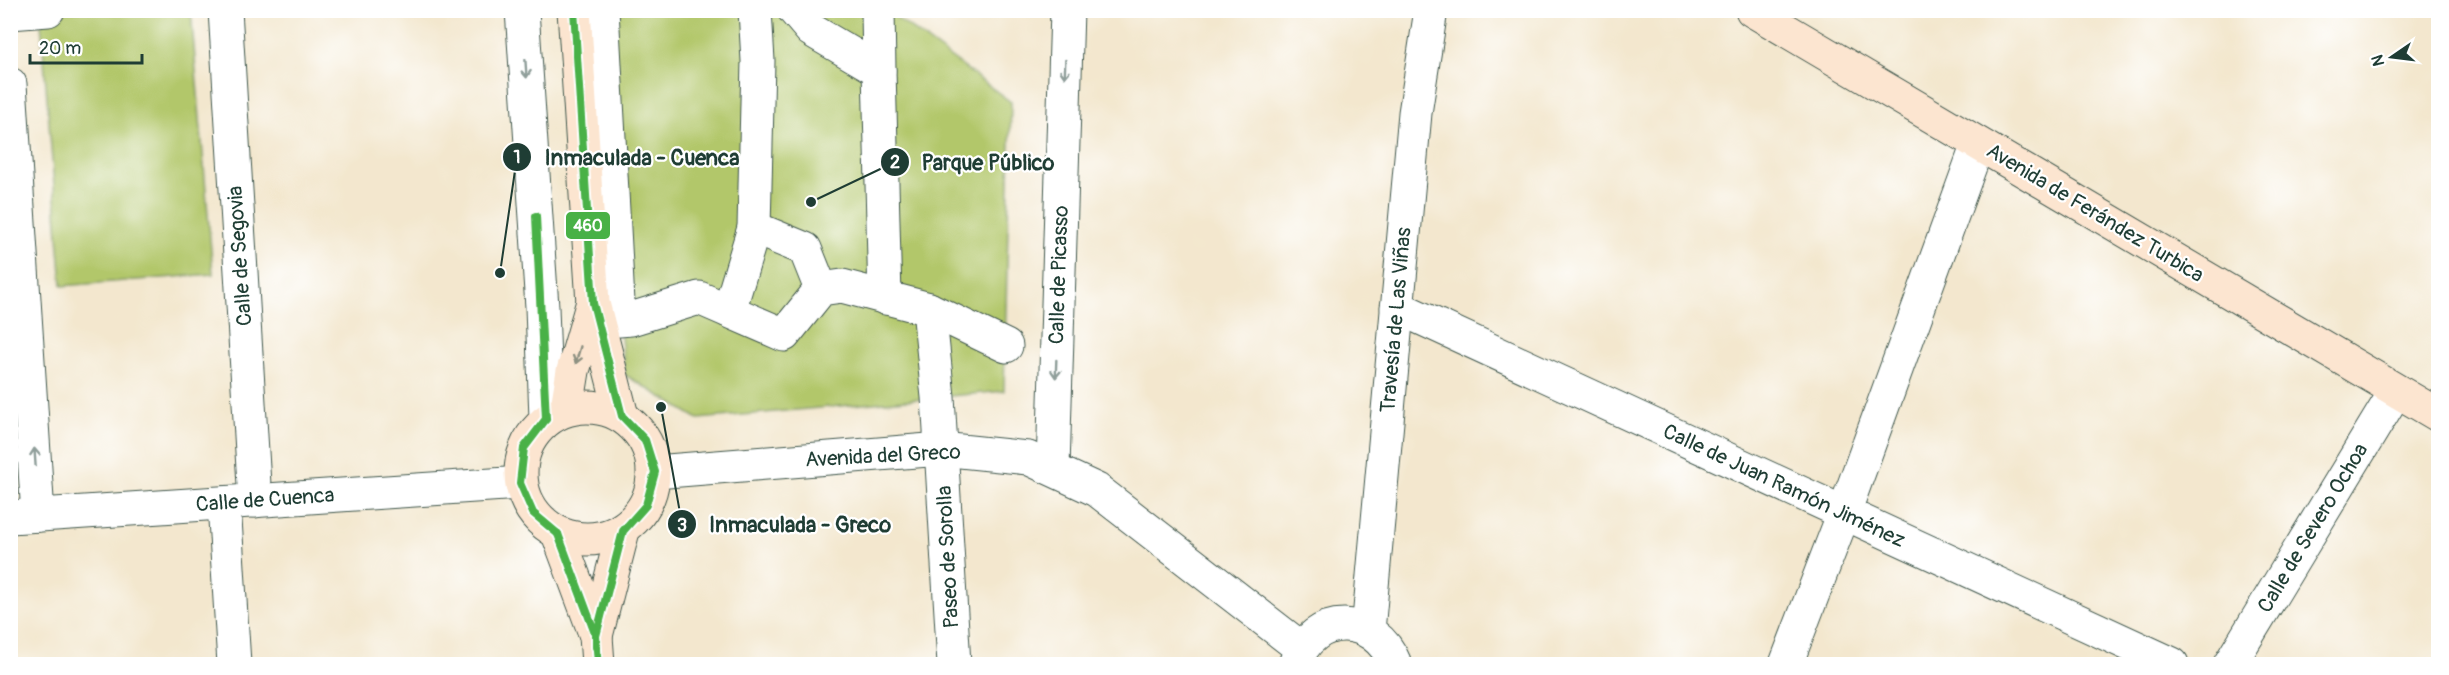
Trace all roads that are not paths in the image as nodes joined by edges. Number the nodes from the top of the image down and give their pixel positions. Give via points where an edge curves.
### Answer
1 (48, 10) edge
2 (225, 10) edge
3 (522, 10) edge
4 (574, 10) edge
5 (602, 10) edge
6 (755, 10) edge
7 (794, 10) edge
8 (878, 10) edge
9 (1066, 10) edge
10 (1431, 10) edge
11 (1752, 10) edge
12 (10, 13) edge
13 (879, 70) junction
14 (10, 84) edge
15 (1978, 144) junction
16 (754, 228) junction
17 (821, 289) junction
18 (885, 298) junction
19 (593, 303) junction
20 (1396, 307) junction
21 (929, 309) junction
22 (729, 310) junction
23 (1006, 346) dead end
24 (2396, 390) junction
25 (557, 414) junction
26 (622, 416) junction
27 (2439, 416) edge
28 (941, 449) junction
29 (1053, 468) junction
30 (655, 472) junction
31 (520, 483) junction
32 (239, 502) junction
33 (1844, 513) junction
34 (24, 516) edge
35 (623, 531) junction
36 (558, 534) junction
37 (1368, 631) junction
38 (597, 650) edge
39 (1298, 656) edge
40 (234, 664) edge
41 (954, 664) edge
42 (1395, 664) edge
43 (1786, 664) edge
44 (2172, 664) edge
45 (2230, 664) edge

1 - 12 street
2 - 32 street, Calle de Segovia
3 -> 25 street via 542,307
4 - 19 street
5 - 22 street via 619,320 699,298
6 - 16 street via 758,61
7 - 13 street via 811,30
8 - 13 street
9 -> 29 street, Calle de Picasso
10 - 20 street, Travesía de Las Viñas via 1415,113
11 - 15 street, Avenida de Ferández Turbica
13 - 18 street
34 -> 14 street
15 - 24 street, Avenida de Ferández Turbica
15 - 33 street
16 - 17 street via 805,249
16 - 22 street
17 - 18 street via 842,286
17 - 22 street via 784,334
18 - 21 street
19 -> 25 street
19 - 26 street
20 - 33 street, Calle de Juan Ramón Jiménez
20 - 37 street, Travesía de Las Viñas
21 - 23 street
21 - 28 street, Paseo de Sorolla
24 - 27 street, Avenida de Ferández Turbica
24 - 45 street, Calle de Severo Ochoa
25 - 26 street via 590,405
25 - 31 street via 524,448
26 - 30 street via 645,440
28 - 29 street, Avenida del Greco via 1029,458
28 - 30 street, Avenida del Greco
28 - 41 street, Paseo de Sorolla
29 - 39 street, Avenida del Greco via 1097,490
30 - 35 street via 646,505
31 - 32 street, Calle de Cuenca
31 - 36 street via 533,513
32 - 34 street, Calle de Cuenca
32 - 40 street, Calle de Segovia
33 - 43 street
33 - 44 street, Calle de Juan Ramón Jiménez
35 - 36 street via 590,541
35 - 38 street
36 - 38 street
37 - 39 street via 1353,626 1323,630 1311,637
37 - 42 street via 1380,639

